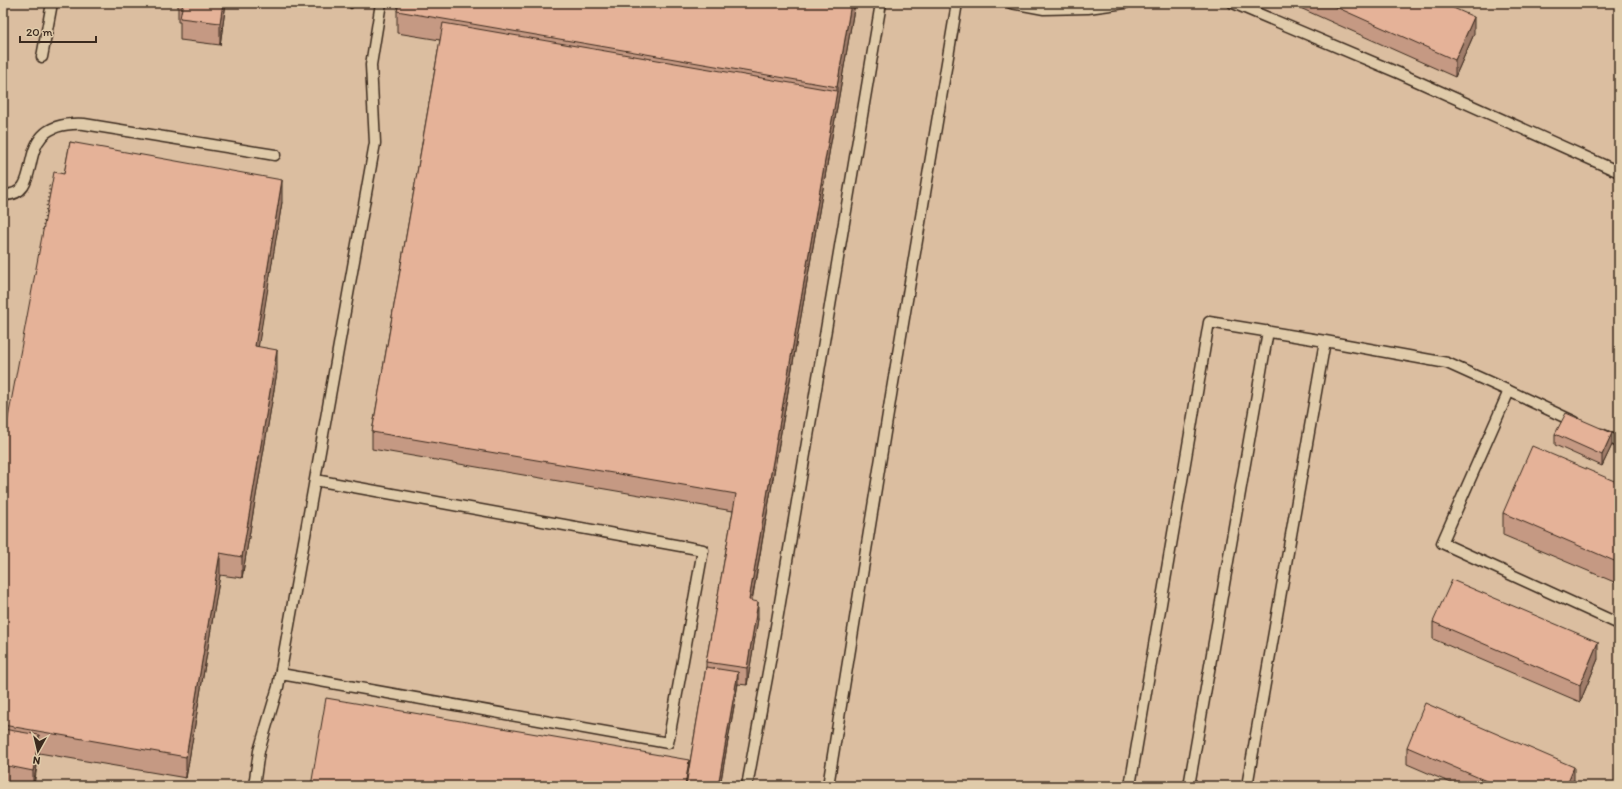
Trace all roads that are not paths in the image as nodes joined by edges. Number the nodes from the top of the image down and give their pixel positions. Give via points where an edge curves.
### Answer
1 (52, 3) edge
2 (381, 3) edge
3 (881, 3) edge
4 (957, 3) edge
5 (1011, 3) edge
6 (1125, 3) edge
7 (1233, 3) edge
8 (42, 57) dead end
9 (275, 155) dead end
10 (1619, 172) edge
11 (3, 194) edge
12 (1268, 331) junction
13 (1325, 341) junction
14 (1509, 391) junction
15 (1619, 442) edge
16 (315, 480) junction
17 (1619, 624) edge
18 (280, 674) junction
19 (254, 786) edge
20 (747, 786) edge
21 (828, 786) edge
22 (1130, 786) edge
23 (1189, 786) edge
24 (1247, 786) edge

1 - 8 lane
2 - 16 lane via 371,65 375,143
3 - 20 lane
4 - 21 lane
5 - 6 lane via 1051,9
7 - 10 lane via 1394,71
9 - 11 lane via 84,124 65,124 43,134 35,146 24,186 17,192
12 - 13 lane
12 - 22 lane via 1209,322
12 - 23 lane
13 - 14 lane via 1448,363
13 - 24 lane
14 - 15 lane
14 - 17 lane via 1442,543
16 - 18 lane
16 - 18 lane via 702,550 668,743
18 - 19 lane via 259,751

